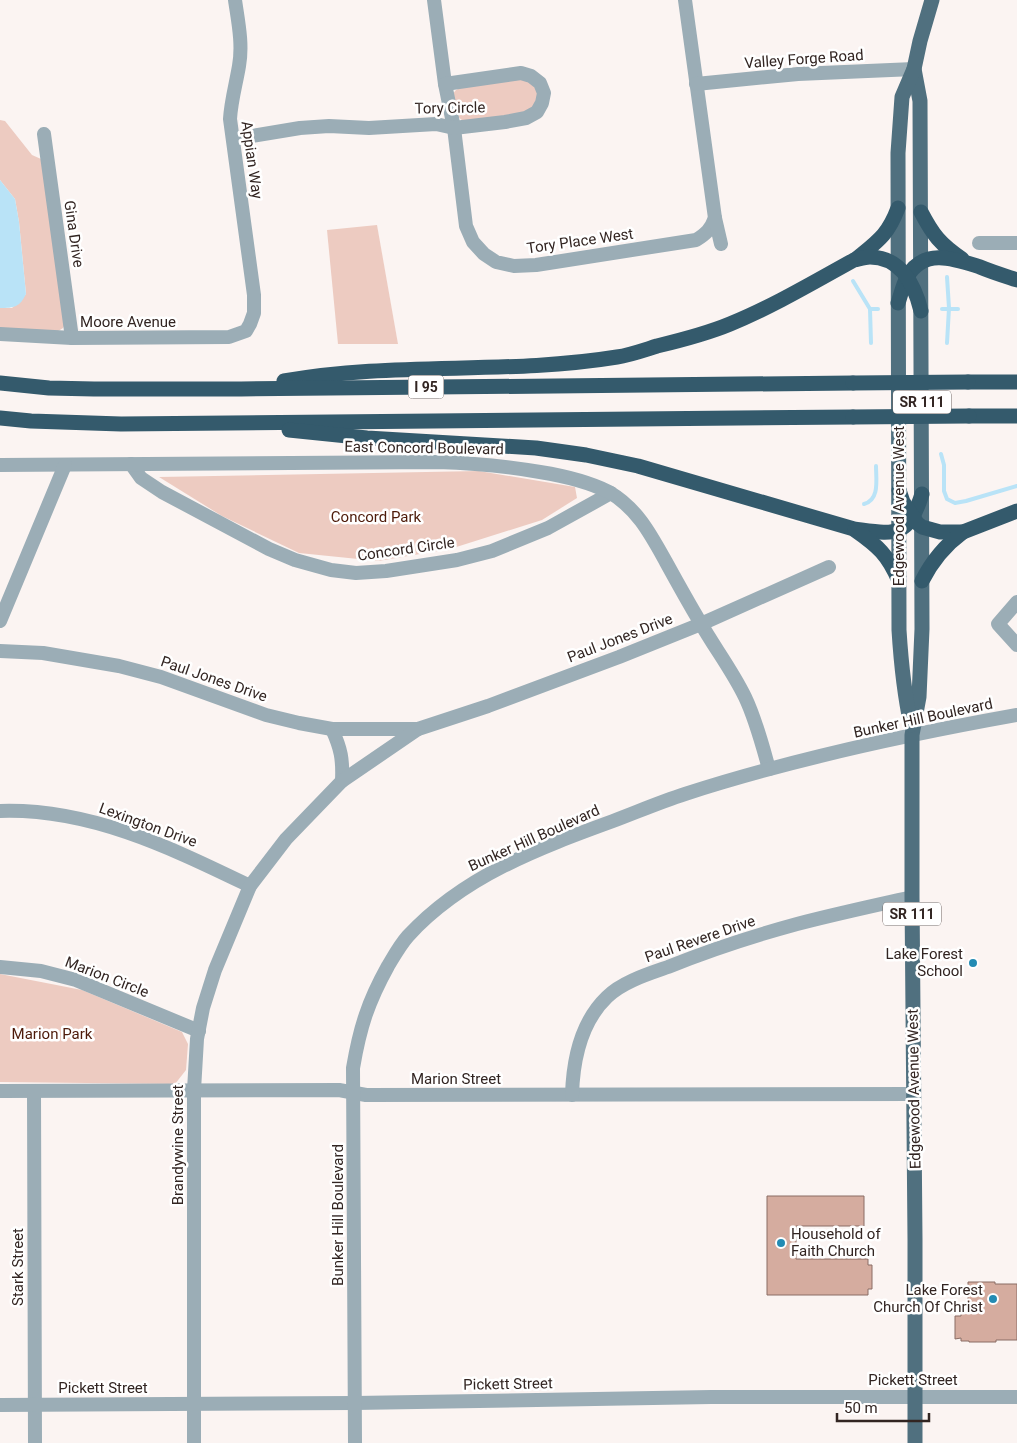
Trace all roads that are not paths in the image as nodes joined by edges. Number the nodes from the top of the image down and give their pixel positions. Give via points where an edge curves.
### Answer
1 (235, 0) edge
2 (434, 0) edge
3 (685, 0) edge
4 (932, 0) edge
5 (914, 69) junction
6 (446, 84) junction
7 (696, 84) junction
8 (454, 128) junction
9 (44, 134) dead end
10 (233, 139) junction
11 (898, 208) junction
12 (921, 212) junction
13 (716, 218) junction
14 (1017, 243) edge
15 (721, 244) dead end
16 (979, 244) dead end
17 (854, 260) junction
18 (921, 262) junction
19 (970, 264) junction
20 (903, 272) junction
21 (1017, 280) edge
22 (898, 303) joint
23 (921, 311) junction
24 (250, 324) joint
25 (0, 334) edge
26 (72, 338) junction
27 (1017, 382) edge
28 (0, 383) edge
29 (242, 389) junction
30 (1017, 416) edge
31 (0, 418) edge
32 (242, 422) junction
33 (131, 464) junction
34 (0, 465) edge
35 (65, 465) junction
36 (899, 490) junction
37 (611, 493) junction
38 (922, 494) joint
39 (1017, 510) edge
40 (917, 522) junction
41 (854, 529) junction
42 (899, 530) junction
43 (963, 532) junction
44 (829, 567) dead end
45 (899, 581) junction
46 (922, 581) junction
47 (1017, 602) edge
48 (0, 621) edge
49 (701, 624) junction
50 (1017, 645) edge
51 (0, 651) edge
52 (1017, 715) edge
53 (332, 729) junction
54 (418, 729) junction
55 (912, 735) junction
56 (769, 769) junction
57 (342, 781) junction
58 (0, 811) edge
59 (267, 863) joint
60 (250, 886) junction
61 (912, 897) junction
62 (0, 967) edge
63 (199, 1031) junction
64 (194, 1090) junction
65 (0, 1091) edge
66 (34, 1091) junction
67 (354, 1092) junction
68 (572, 1094) junction
69 (914, 1094) junction
70 (914, 1396) junction
71 (1017, 1397) edge
72 (355, 1403) junction
73 (194, 1404) junction
74 (0, 1405) edge
75 (34, 1405) junction
76 (35, 1443) edge
77 (194, 1443) edge
78 (355, 1443) edge
79 (915, 1443) edge

1 - 10 street, Appian Way via 240,64 231,102
2 - 6 street, Tory Place West
3 - 7 street
4 - 5 main road, Edgewood Avenue West / SR 111
5 - 7 street, Valley Forge Road via 798,74
5 - 11 main road, Edgewood Avenue West / SR 111 via 902,97
5 - 12 main road, Edgewood Avenue West / SR 111 via 920,101
6 - 8 street, Tory Place West
6 - 8 street, Tory Circle via 521,73 540,83 544,92 537,112 526,118
7 - 13 street
8 - 10 street, Tory Circle via 436,124 368,128 329,126
8 - 13 street, Tory Place West via 466,226 473,242 496,262 514,266 536,265 696,240 705,235
9 - 26 street, Gina Drive
10 - 24 street, Appian Way via 254,295 254,314
11 - 17 highway via 887,232
11 - 20 main road, Edgewood Avenue West / SR 111
12 - 18 main road, Edgewood Avenue West / SR 111
12 - 19 highway via 934,236
13 - 15 street
14 - 16 street
17 - 20 highway via 880,258
17 - 29 highway via 731,324 619,357 554,365 333,374
18 - 19 highway via 941,257
18 - 20 highway
18 - 23 main road, Edgewood Avenue West / SR 111
19 - 21 highway
20 - 22 highway
20 - 23 highway via 915,291
22 - 36 main road, Edgewood Avenue West / SR 111
23 - 38 main road, Edgewood Avenue West / SR 111
24 - 26 street, Moore Avenue via 246,331 229,338
25 - 26 street, Moore Avenue
27 - 29 highway, I 95, bridge
28 - 29 highway, I 95 via 49,388
30 - 32 highway, I 95, bridge
31 - 32 highway, I 95 via 73,424
32 - 41 highway via 292,431 536,448 586,455 638,466
33 - 35 street, East Concord Boulevard
33 - 37 street, East Concord Boulevard via 476,463 570,477
33 - 37 street, Concord Circle via 141,478 162,492 269,549 331,570 356,573 456,560 492,551 548,528
34 - 35 street, East Concord Boulevard
35 - 48 street
36 - 40 highway
36 - 42 main road, Edgewood Avenue West / SR 111
37 - 49 street, East Concord Boulevard via 630,507 646,527
38 - 40 highway
39 - 43 highway
40 - 42 highway
40 - 43 highway via 940,532
40 - 46 main road, Edgewood Avenue West / SR 111
41 - 42 highway via 887,533
41 - 45 highway via 886,555
42 - 45 main road, Edgewood Avenue West / SR 111
43 - 46 highway via 945,546
44 - 49 street, Paul Jones Drive
45 - 55 main road, Edgewood Avenue West / SR 111 via 901,665
46 - 55 main road, Edgewood Avenue West / SR 111 via 919,697
47 - 50 street via 998,624
49 - 54 street, Paul Jones Drive via 488,706
49 - 56 street, East Concord Boulevard via 745,698
51 - 53 street, Paul Jones Drive via 43,653 119,666 161,677 266,715
52 - 55 street, Bunker Hill Boulevard
53 - 54 street, Paul Jones Drive
53 - 57 street via 343,762
54 - 57 street, Paul Jones Drive
55 - 56 street, Bunker Hill Boulevard
55 - 61 main road, Edgewood Avenue West / SR 111
56 - 67 street, Bunker Hill Boulevard via 684,794 568,837 490,872 439,907 407,937 377,985 359,1035 353,1068
57 - 59 street, Paul Jones Drive via 286,838
58 - 60 street, Lexington Drive via 54,814 99,823 189,856
59 - 60 street, Brandywine Street
60 - 63 street, Brandywine Street via 215,970
61 - 68 street, Paul Revere Drive via 797,924 633,980 608,996 594,1012 577,1052
61 - 69 main road, Edgewood Avenue West / SR 111
62 - 63 street, Marion Circle via 41,970 76,980
63 - 64 street, Brandywine Street
64 - 66 street, Marion Street
64 - 67 street, Marion Street
64 - 73 street, Brandywine Street
65 - 66 street, Marion Street
66 - 75 street, Stark Street
67 - 68 street, Marion Street via 366,1095
67 - 72 street, Bunker Hill Boulevard
68 - 69 street, Marion Street
69 - 70 main road, Edgewood Avenue West / SR 111
70 - 71 street, Pickett Street
70 - 72 street, Pickett Street
70 - 79 main road, Edgewood Avenue West / SR 111
72 - 73 street, Pickett Street
72 - 78 street, Bunker Hill Boulevard
73 - 75 street, Pickett Street
73 - 77 street, Brandywine Street
74 - 75 street, Pickett Street
75 - 76 street, Stark Street

